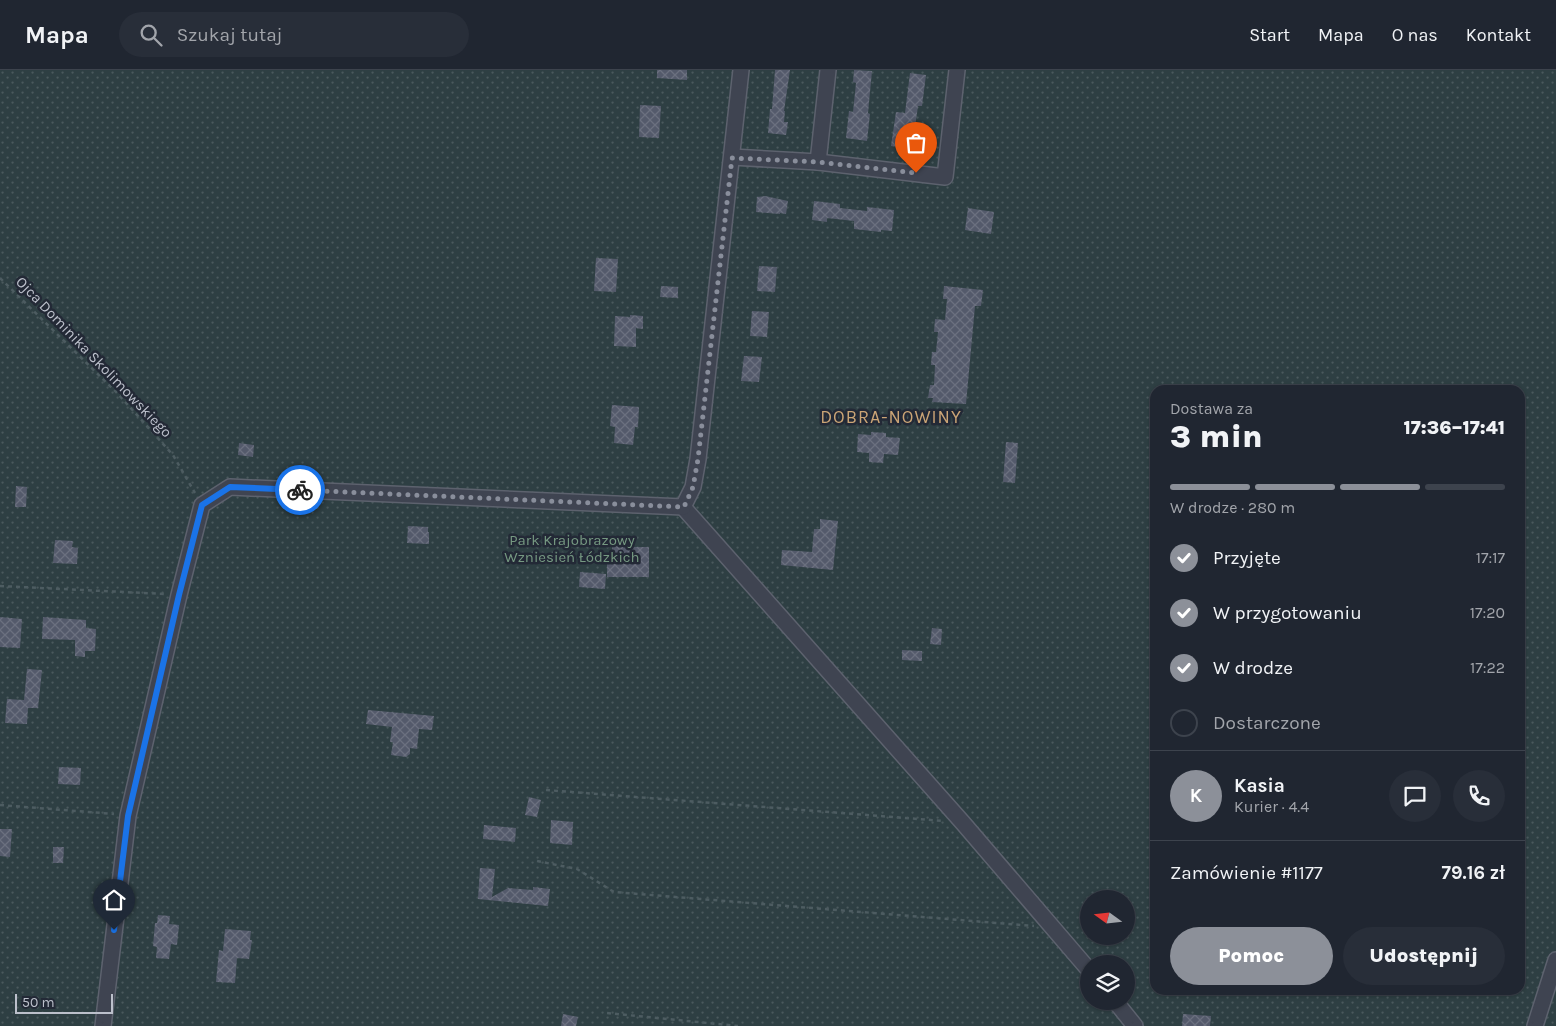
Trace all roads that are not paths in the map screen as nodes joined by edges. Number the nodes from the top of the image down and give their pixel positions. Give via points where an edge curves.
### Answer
1 (741, 70) edge
2 (828, 70) edge
3 (957, 70) edge
4 (732, 158) junction
5 (818, 162) junction
6 (684, 507) junction
7 (1080, 959) edge
8 (1556, 960) edge
9 (1123, 1010) edge
10 (103, 1026) edge
11 (1136, 1026) edge
12 (1535, 1026) edge

1 - 4 street
2 - 5 street
3 - 5 street via 945,177
4 - 5 street
4 - 6 street via 698,459 693,487
6 - 7 street
6 - 10 street via 230,487 202,505 128,816
8 - 12 street
9 - 11 street

